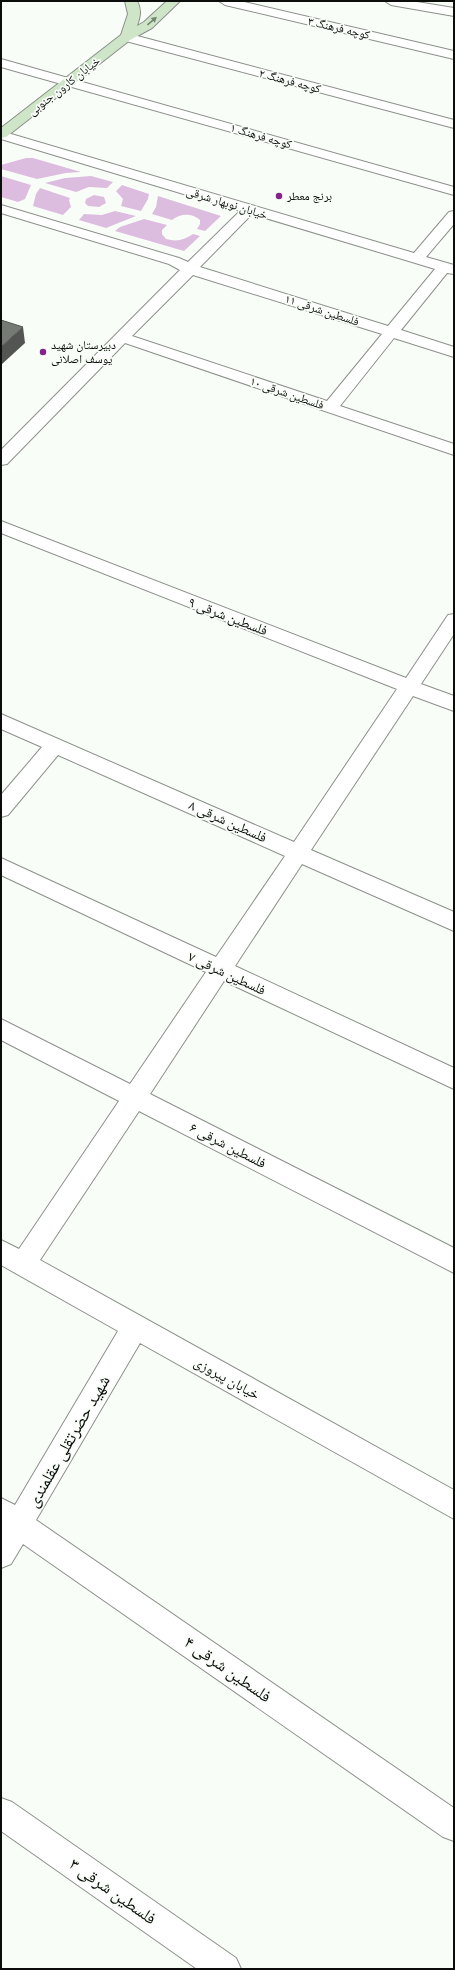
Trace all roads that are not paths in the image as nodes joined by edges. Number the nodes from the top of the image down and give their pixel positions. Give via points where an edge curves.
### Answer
1 (131, 1) edge
2 (174, 1) edge
3 (225, 1) edge
4 (391, 1) edge
5 (454, 12) edge
6 (126, 37) junction
7 (454, 55) edge
8 (1, 62) edge
9 (69, 82) junction
10 (454, 124) edge
11 (1, 134) edge
12 (454, 191) edge
13 (1, 209) edge
14 (249, 209) junction
15 (454, 215) edge
16 (417, 259) junction
17 (190, 268) junction
18 (449, 269) edge
19 (391, 332) junction
20 (121, 338) junction
21 (454, 352) edge
22 (330, 408) junction
23 (454, 450) edge
24 (1, 460) edge
25 (1, 527) edge
26 (454, 620) edge
27 (410, 686) junction
28 (454, 704) edge
29 (1, 721) edge
30 (55, 745) junction
31 (1, 809) edge
32 (298, 852) junction
33 (1, 866) edge
34 (454, 922) edge
35 (220, 969) junction
36 (1, 1029) edge
37 (454, 1079) edge
38 (134, 1097) junction
39 (1, 1252) edge
40 (454, 1261) edge
41 (23, 1264) junction
42 (135, 1327) junction
43 (454, 1504) edge
44 (10, 1518) edge
45 (1, 1554) edge
46 (1, 1813) edge
47 (454, 1826) edge
48 (225, 1969) edge

1 - 6 street via 135,11
6 -> 2 street, خیابان کارون جنوبی via 148,25
3 - 7 street, کوچه فرهنگ ۳
4 - 5 street
6 - 9 street, خیابان کارون جنوبی
6 - 10 street, کوچه فرهنگ ۲
8 - 9 street, کوچه فرهنگ ۱
9 - 11 street, خیابان کارون جنوبی
9 - 12 street, کوچه فرهنگ ۱
11 - 14 street, خیابان نوبهار شرقی
13 - 17 street, فلسطین شرقی ۱۱
14 - 16 street, خیابان نوبهار شرقی
14 - 17 street
15 - 16 street
16 - 18 street, خیابان نوبهار شرقی
17 - 19 street, فلسطین شرقی ۱۱
17 - 20 street
18 - 19 street
19 - 21 street, فلسطین شرقی ۱۱
19 - 22 street
20 - 22 street, فلسطین شرقی ۱۰
20 - 24 street
22 - 23 street, فلسطین شرقی ۱۰
25 - 27 street, فلسطین شرقی ۹
26 - 27 street
27 - 28 street, فلسطین شرقی ۹
27 - 32 street
29 - 30 street, فلسطین شرقی ۸
30 - 31 street
30 - 32 street, فلسطین شرقی ۸
32 - 34 street, فلسطین شرقی ۸
32 - 35 street
33 - 35 street, فلسطین شرقی ۷
35 - 37 street, فلسطین شرقی ۷
35 - 38 street
36 - 38 street, فلسطین شرقی ۶
38 - 40 street, فلسطین شرقی ۶
38 - 41 street
39 - 41 street, خیابان پیروزی
41 - 42 street, خیابان پیروزی
42 - 43 street, خیابان پیروزی
42 - 44 street, شهید حضرتقلی عقلمندی
44 - 45 street, شهید حضرتقلی عقلمندی
44 - 47 street, فلسطین شرقی ۴
46 - 48 street, فلسطین شرقی ۳

